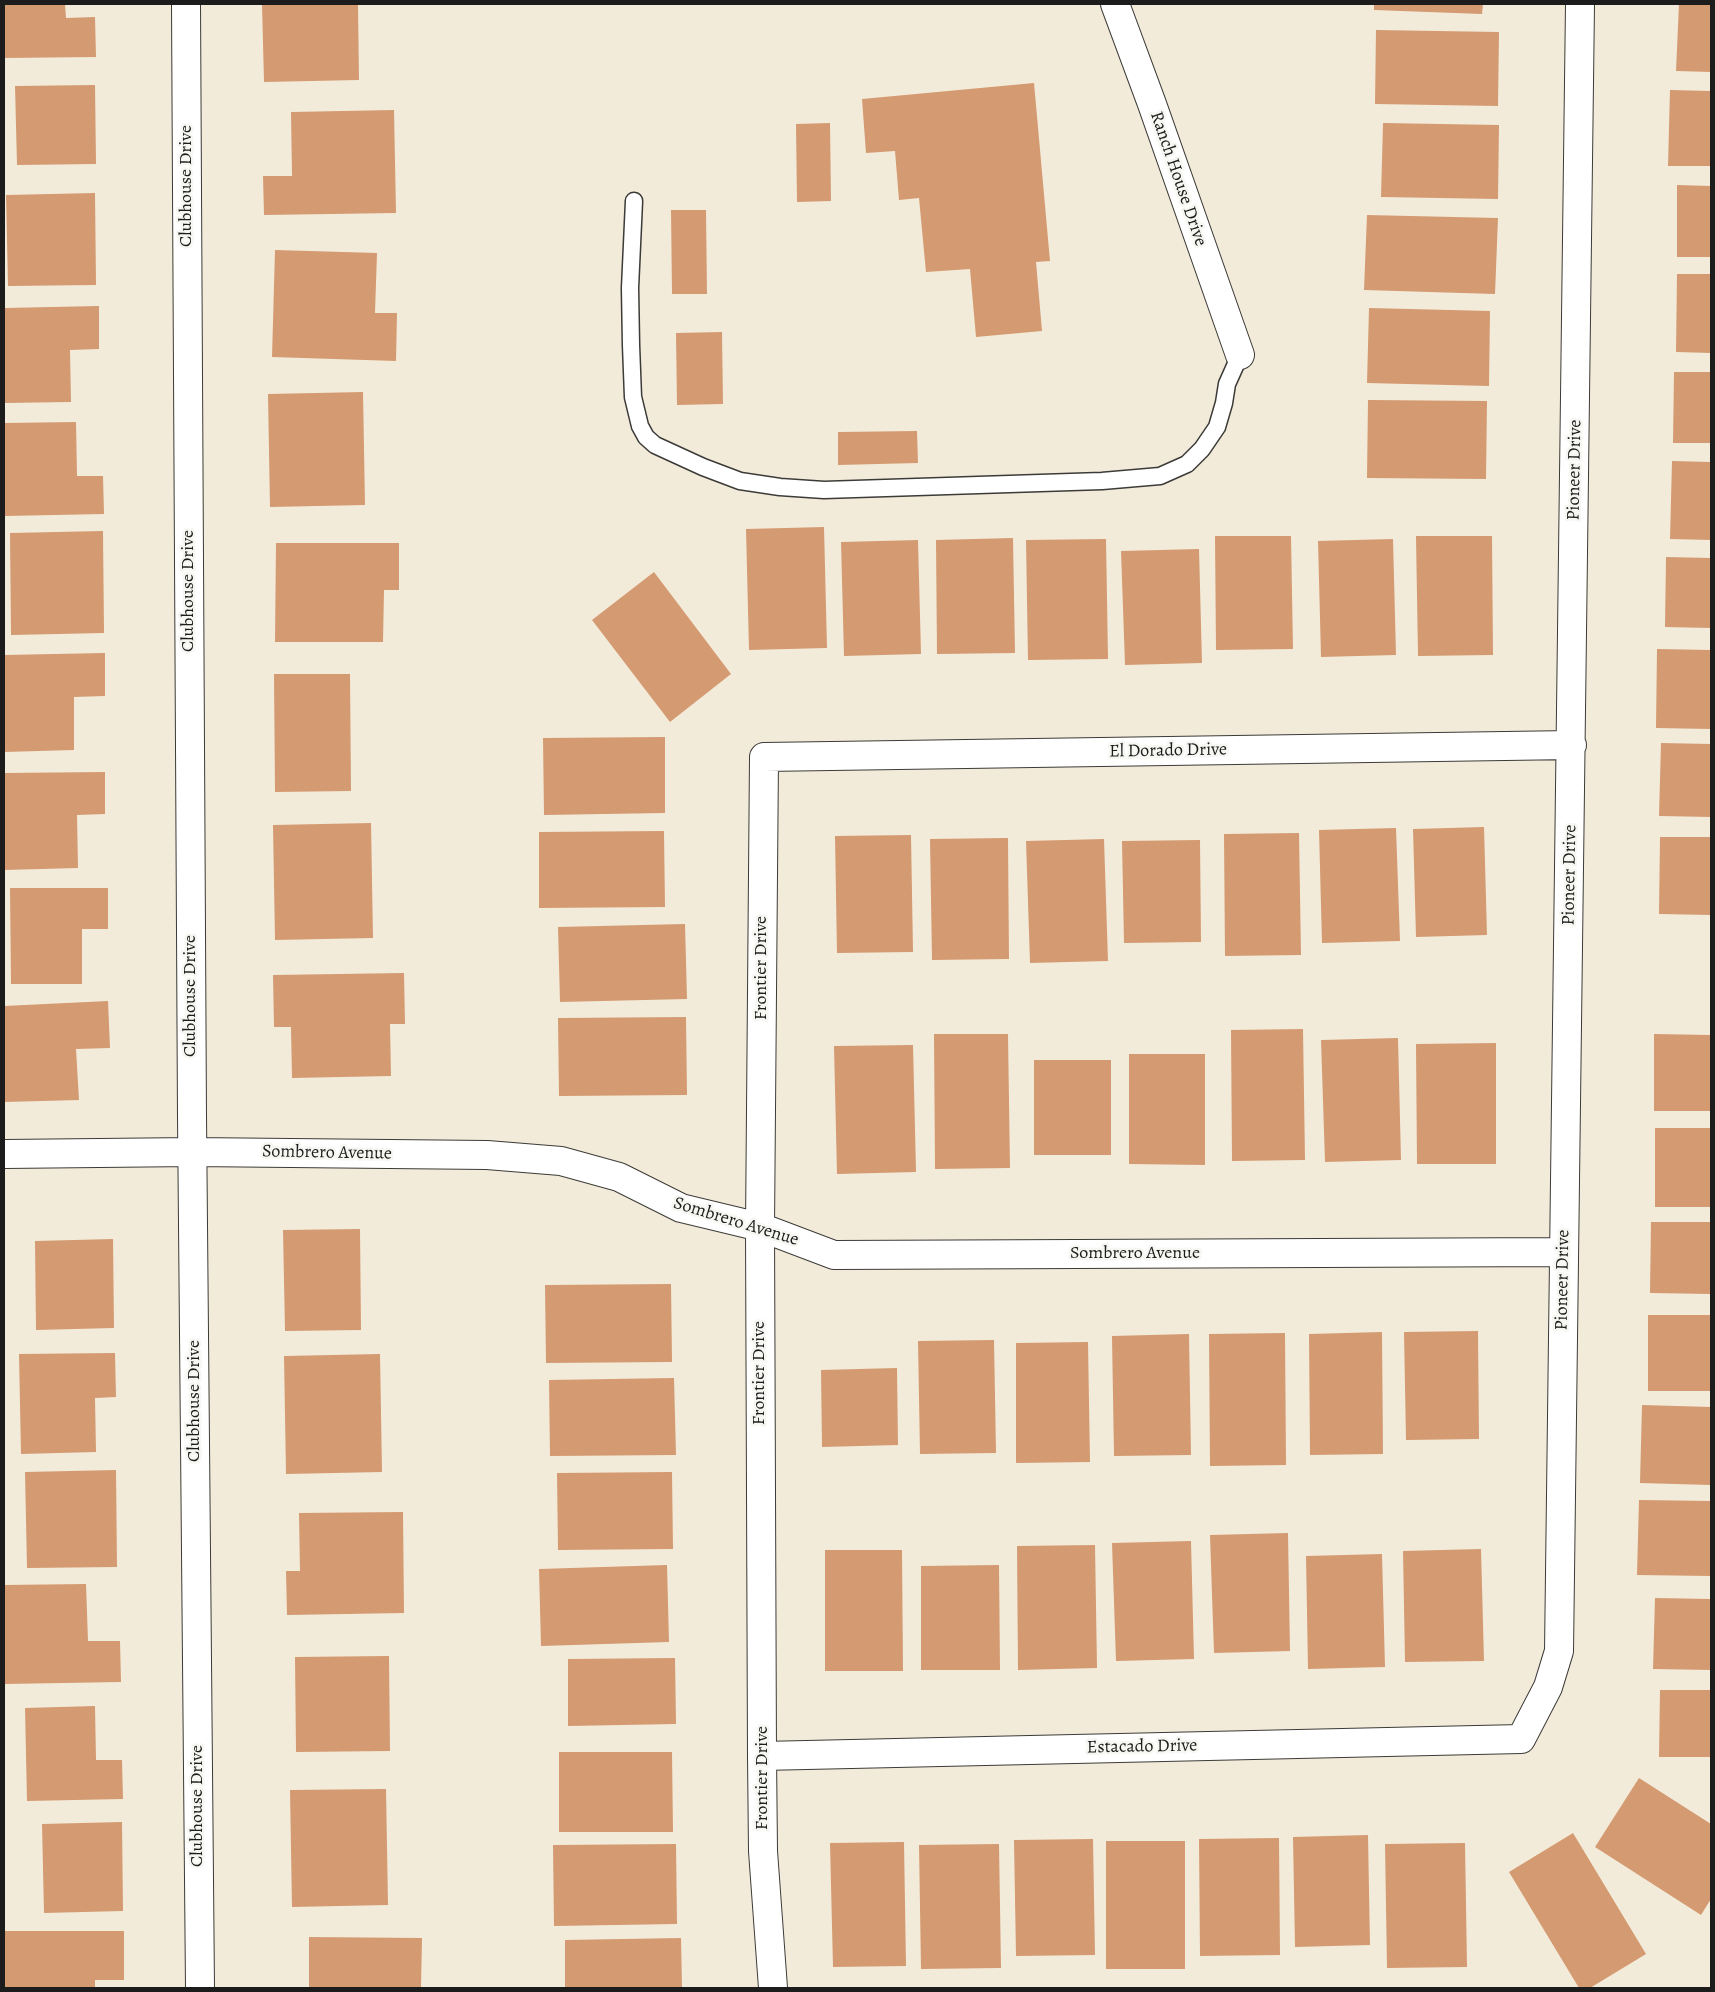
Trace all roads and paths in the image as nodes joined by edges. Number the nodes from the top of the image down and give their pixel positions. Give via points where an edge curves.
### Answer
1 (186, 4) edge
2 (1115, 4) edge
3 (1580, 4) edge
4 (634, 201) dead end
5 (1240, 355) joint
6 (1572, 745) junction
7 (764, 757) joint
8 (193, 1152) junction
9 (4, 1154) edge
10 (760, 1227) junction
11 (1564, 1252) junction
12 (1521, 1738) joint
13 (762, 1756) junction
14 (200, 1988) edge
15 (773, 1988) edge

1 - 8 street, Clubhouse Drive
2 - 5 street, Ranch House Drive
3 - 6 street, Pioneer Drive
4 - 5 lane via 630,345 633,396 640,426 655,445 740,481 824,490 1102,481 1160,476 1187,464 1217,427 1227,384
6 - 7 street, El Dorado Drive
6 - 11 street, Pioneer Drive
7 - 10 street, Frontier Drive
8 - 9 street, Sombrero Avenue
8 - 10 street, Sombrero Avenue via 487,1155 561,1161 619,1177 681,1208
8 - 14 street, Clubhouse Drive
10 - 11 street, Sombrero Avenue via 834,1255
10 - 13 street, Frontier Drive
11 - 12 street, Pioneer Drive via 1559,1651 1548,1687
12 - 13 street, Estacado Drive
13 - 15 street, Frontier Drive via 763,1851

